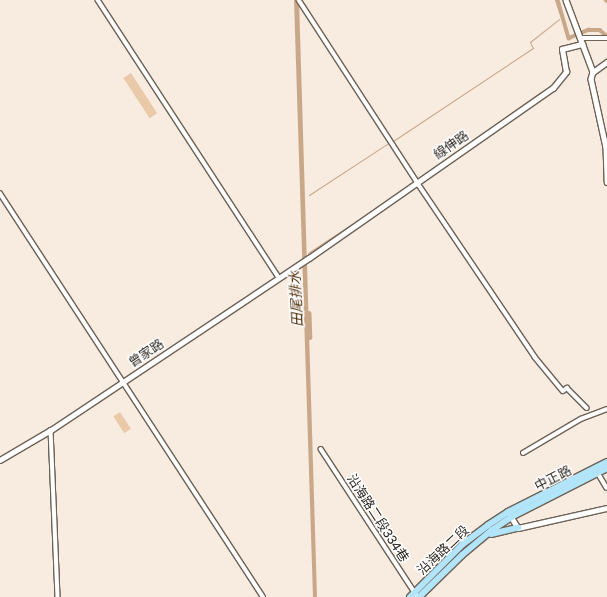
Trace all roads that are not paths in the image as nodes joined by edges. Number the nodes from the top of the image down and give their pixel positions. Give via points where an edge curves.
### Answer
1 (98, 0) edge
2 (566, 0) edge
3 (300, 1) edge
4 (580, 38) junction
5 (607, 38) edge
6 (582, 44) junction
7 (607, 62) edge
8 (593, 72) junction
9 (417, 182) junction
10 (607, 182) edge
11 (0, 193) edge
12 (303, 261) joint
13 (279, 278) junction
14 (123, 381) junction
15 (587, 408) dead end
16 (607, 409) edge
17 (52, 429) junction
18 (322, 450) dead end
19 (523, 454) dead end
20 (0, 460) edge
21 (607, 462) edge
22 (607, 468) edge
23 (597, 470) junction
24 (607, 488) edge
25 (607, 508) edge
26 (510, 515) junction
27 (518, 528) junction
28 (485, 536) junction
29 (416, 596) edge
30 (58, 597) edge
31 (263, 597) edge

1 - 13 street
2 - 4 street
3 - 9 street
4 - 5 street
4 - 6 street
6 - 8 street
6 - 9 street, 線伸路 via 562,49 566,72 553,88
7 - 8 street
8 - 10 street via 591,79 606,147
9 - 12 street, 線伸路
9 - 15 street via 535,357 563,391 567,388
11 - 14 street
12 - 13 street, 曾家路
13 - 14 street, 曾家路
14 - 17 street, 曾家路
14 - 31 street
16 - 19 street via 581,420
17 - 20 street, 曾家路
17 - 30 street
18 - 29 street, 沿海路二段334巷
21 - 23 main road, 中正路
22 - 23 main road, 中正路
23 - 24 street
23 - 26 main road, 中正路
25 - 27 street
26 - 27 street
26 - 28 main road, 沿海路二段
26 - 29 main road, 沿海路二段 via 463,544
27 - 28 main road
28 - 29 main road, 沿海路二段

